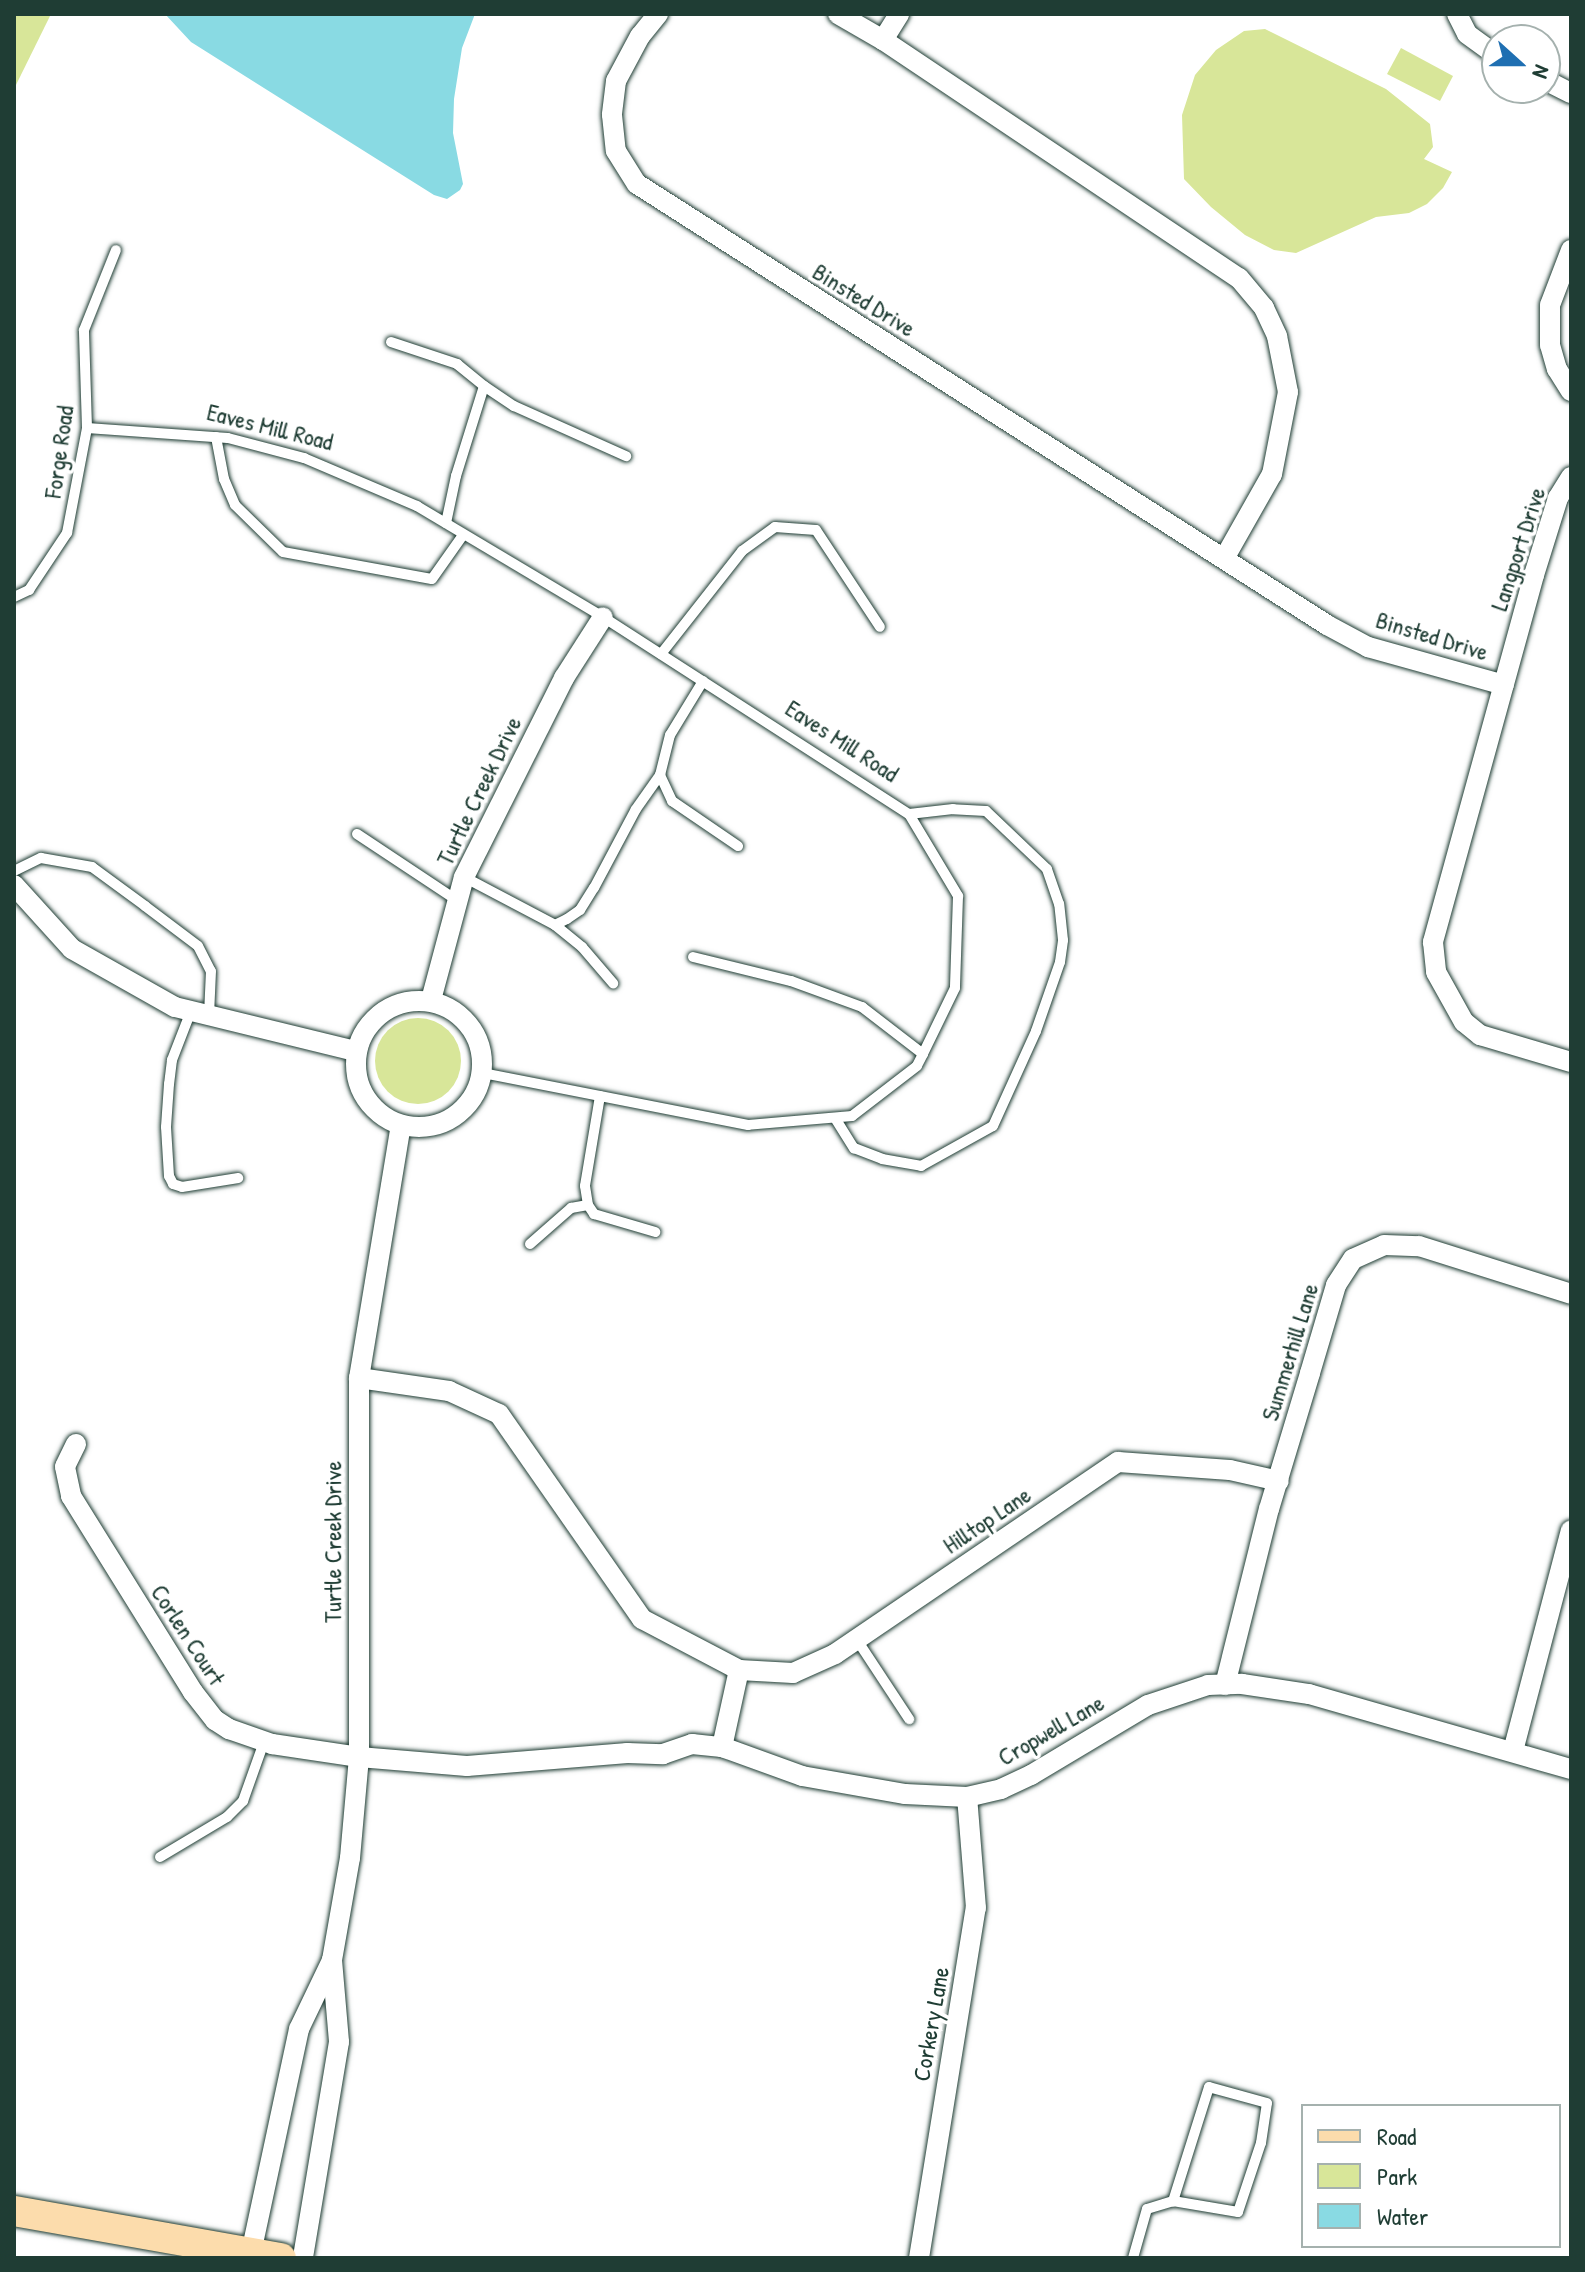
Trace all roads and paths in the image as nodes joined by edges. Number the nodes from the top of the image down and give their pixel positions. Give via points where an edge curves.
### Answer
1 (658, 14) edge
2 (838, 14) edge
3 (899, 14) edge
4 (1457, 14) edge
5 (883, 40) junction
6 (1481, 44) edge
7 (116, 250) dead end
8 (1571, 250) edge
9 (391, 342) dead end
10 (484, 386) junction
11 (1571, 391) edge
12 (87, 428) junction
13 (216, 437) junction
14 (626, 456) dead end
15 (1571, 477) edge
16 (446, 523) junction
17 (463, 535) junction
18 (1225, 557) junction
19 (14, 597) edge
20 (603, 617) junction
21 (880, 627) dead end
22 (661, 654) junction
23 (703, 681) junction
24 (1504, 685) junction
25 (660, 775) junction
26 (909, 814) junction
27 (357, 834) dead end
28 (738, 846) dead end
29 (14, 871) edge
30 (464, 877) junction
31 (14, 885) edge
32 (458, 901) junction
33 (555, 925) junction
34 (693, 957) dead end
35 (613, 983) dead end
36 (431, 1000) junction
37 (200, 1013) junction
38 (356, 1051) junction
39 (923, 1054) junction
40 (1571, 1062) edge
41 (482, 1073) junction
42 (600, 1096) junction
43 (835, 1118) junction
44 (401, 1125) junction
45 (238, 1178) dead end
46 (588, 1205) junction
47 (655, 1232) dead end
48 (530, 1244) dead end
49 (1571, 1294) edge
50 (359, 1378) junction
51 (76, 1444) dead end
52 (1279, 1481) junction
53 (1571, 1530) edge
54 (857, 1640) junction
55 (739, 1670) junction
56 (1225, 1685) junction
57 (909, 1719) dead end
58 (264, 1742) junction
59 (722, 1747) junction
60 (1513, 1751) junction
61 (359, 1757) junction
62 (1571, 1769) edge
63 (967, 1797) junction
64 (160, 1857) dead end
65 (332, 1960) junction
66 (1173, 2201) junction
67 (14, 2211) edge
68 (251, 2253) junction
69 (281, 2258) edge
70 (303, 2258) edge
71 (919, 2258) edge
72 (1133, 2258) edge

1 - 18 street, Binsted Drive via 616,81 616,151 637,184
2 - 5 street
3 - 5 street
4 - 6 street via 1467,34
5 - 18 street via 1239,278 1264,308 1277,336 1288,392 1272,474
7 - 12 lane, Forge Road via 84,330
8 - 11 street via 1550,305 1550,345
9 - 10 lane via 457,364
10 - 14 lane via 514,406
10 - 16 lane
12 - 13 lane, Eaves Mill Road
12 - 19 lane, Forge Road via 67,533 29,590
13 - 16 lane, Eaves Mill Road via 304,458 364,481
13 - 17 lane via 235,505 283,552 432,579
15 - 24 street, Langport Drive via 1558,498
16 - 17 lane, Eaves Mill Road
17 - 20 lane, Eaves Mill Road
18 - 24 street, Binsted Drive via 1368,647
20 - 22 lane, Eaves Mill Road
20 - 30 street, Turtle Creek Drive via 564,678
21 - 22 lane via 816,530 775,527 742,551
22 - 23 lane, Eaves Mill Road
23 - 25 lane via 670,735
23 - 26 lane, Eaves Mill Road
24 - 40 street, Langport Drive via 1433,942 1436,972 1464,1022 1480,1035
25 - 28 lane via 672,801
25 - 33 lane via 580,910
26 - 39 lane, Eaves Mill Road via 958,896 955,988
26 - 43 lane via 986,811 1047,869 1059,904 1060,962 993,1126 921,1166 854,1148
27 - 32 lane
29 - 37 lane via 41,858 92,867 198,946 211,971
30 - 32 street, Turtle Creek Drive
30 - 33 lane
31 - 37 street via 72,949 175,1007
32 - 36 street, Turtle Creek Drive
33 - 35 lane
34 - 39 lane via 791,981 862,1007
36 - 38 street via 398,1003 371,1022
36 - 41 street via 453,1009 471,1026 481,1048
37 - 38 street
37 - 45 lane via 172,1060 166,1127 169,1176 182,1187
38 - 44 street via 356,1075 364,1097
39 - 43 lane, Eaves Mill Road via 917,1066 852,1116
41 - 42 lane, Eaves Mill Road
41 - 44 street via 473,1098 453,1118 428,1127
42 - 43 lane, Eaves Mill Road via 748,1125
42 - 46 lane via 585,1186
44 - 50 street, Turtle Creek Drive
46 - 47 lane via 594,1214
46 - 48 lane via 571,1208
49 - 52 street, Summerhill Lane via 1419,1246 1384,1245 1353,1259 1336,1285
50 - 55 street, Hilltop Lane via 449,1391 499,1414 642,1619
50 - 61 street, Turtle Creek Drive
51 - 58 street, Corlen Court via 65,1467 66,1482 98,1542 204,1707 229,1729
52 - 54 street, Hilltop Lane via 1230,1470 1118,1462
52 - 56 street, Summerhill Lane
53 - 60 street
54 - 55 street, Hilltop Lane via 793,1673
54 - 57 lane
55 - 59 street
56 - 60 street, Cropwell Lane via 1309,1694
56 - 63 street, Cropwell Lane via 1208,1685 1148,1705 1031,1775
58 - 61 street, Corlen Court
58 - 64 lane via 243,1801 227,1817
59 - 61 street, Cropwell Lane via 692,1744 663,1754 490,1766
59 - 63 street, Cropwell Lane via 802,1776 905,1794
60 - 62 street, Cropwell Lane
61 - 65 street, Turtle Creek Drive via 350,1858
63 - 71 street, Corkery Lane via 976,1908
65 - 68 street, Turtle Creek Drive via 299,2029
65 - 70 street, Turtle Creek Drive via 339,2042
66 - 66 lane via 1238,2212 1261,2143 1267,2103 1209,2087
66 - 72 lane via 1147,2209
67 - 68 main road
68 - 69 main road

